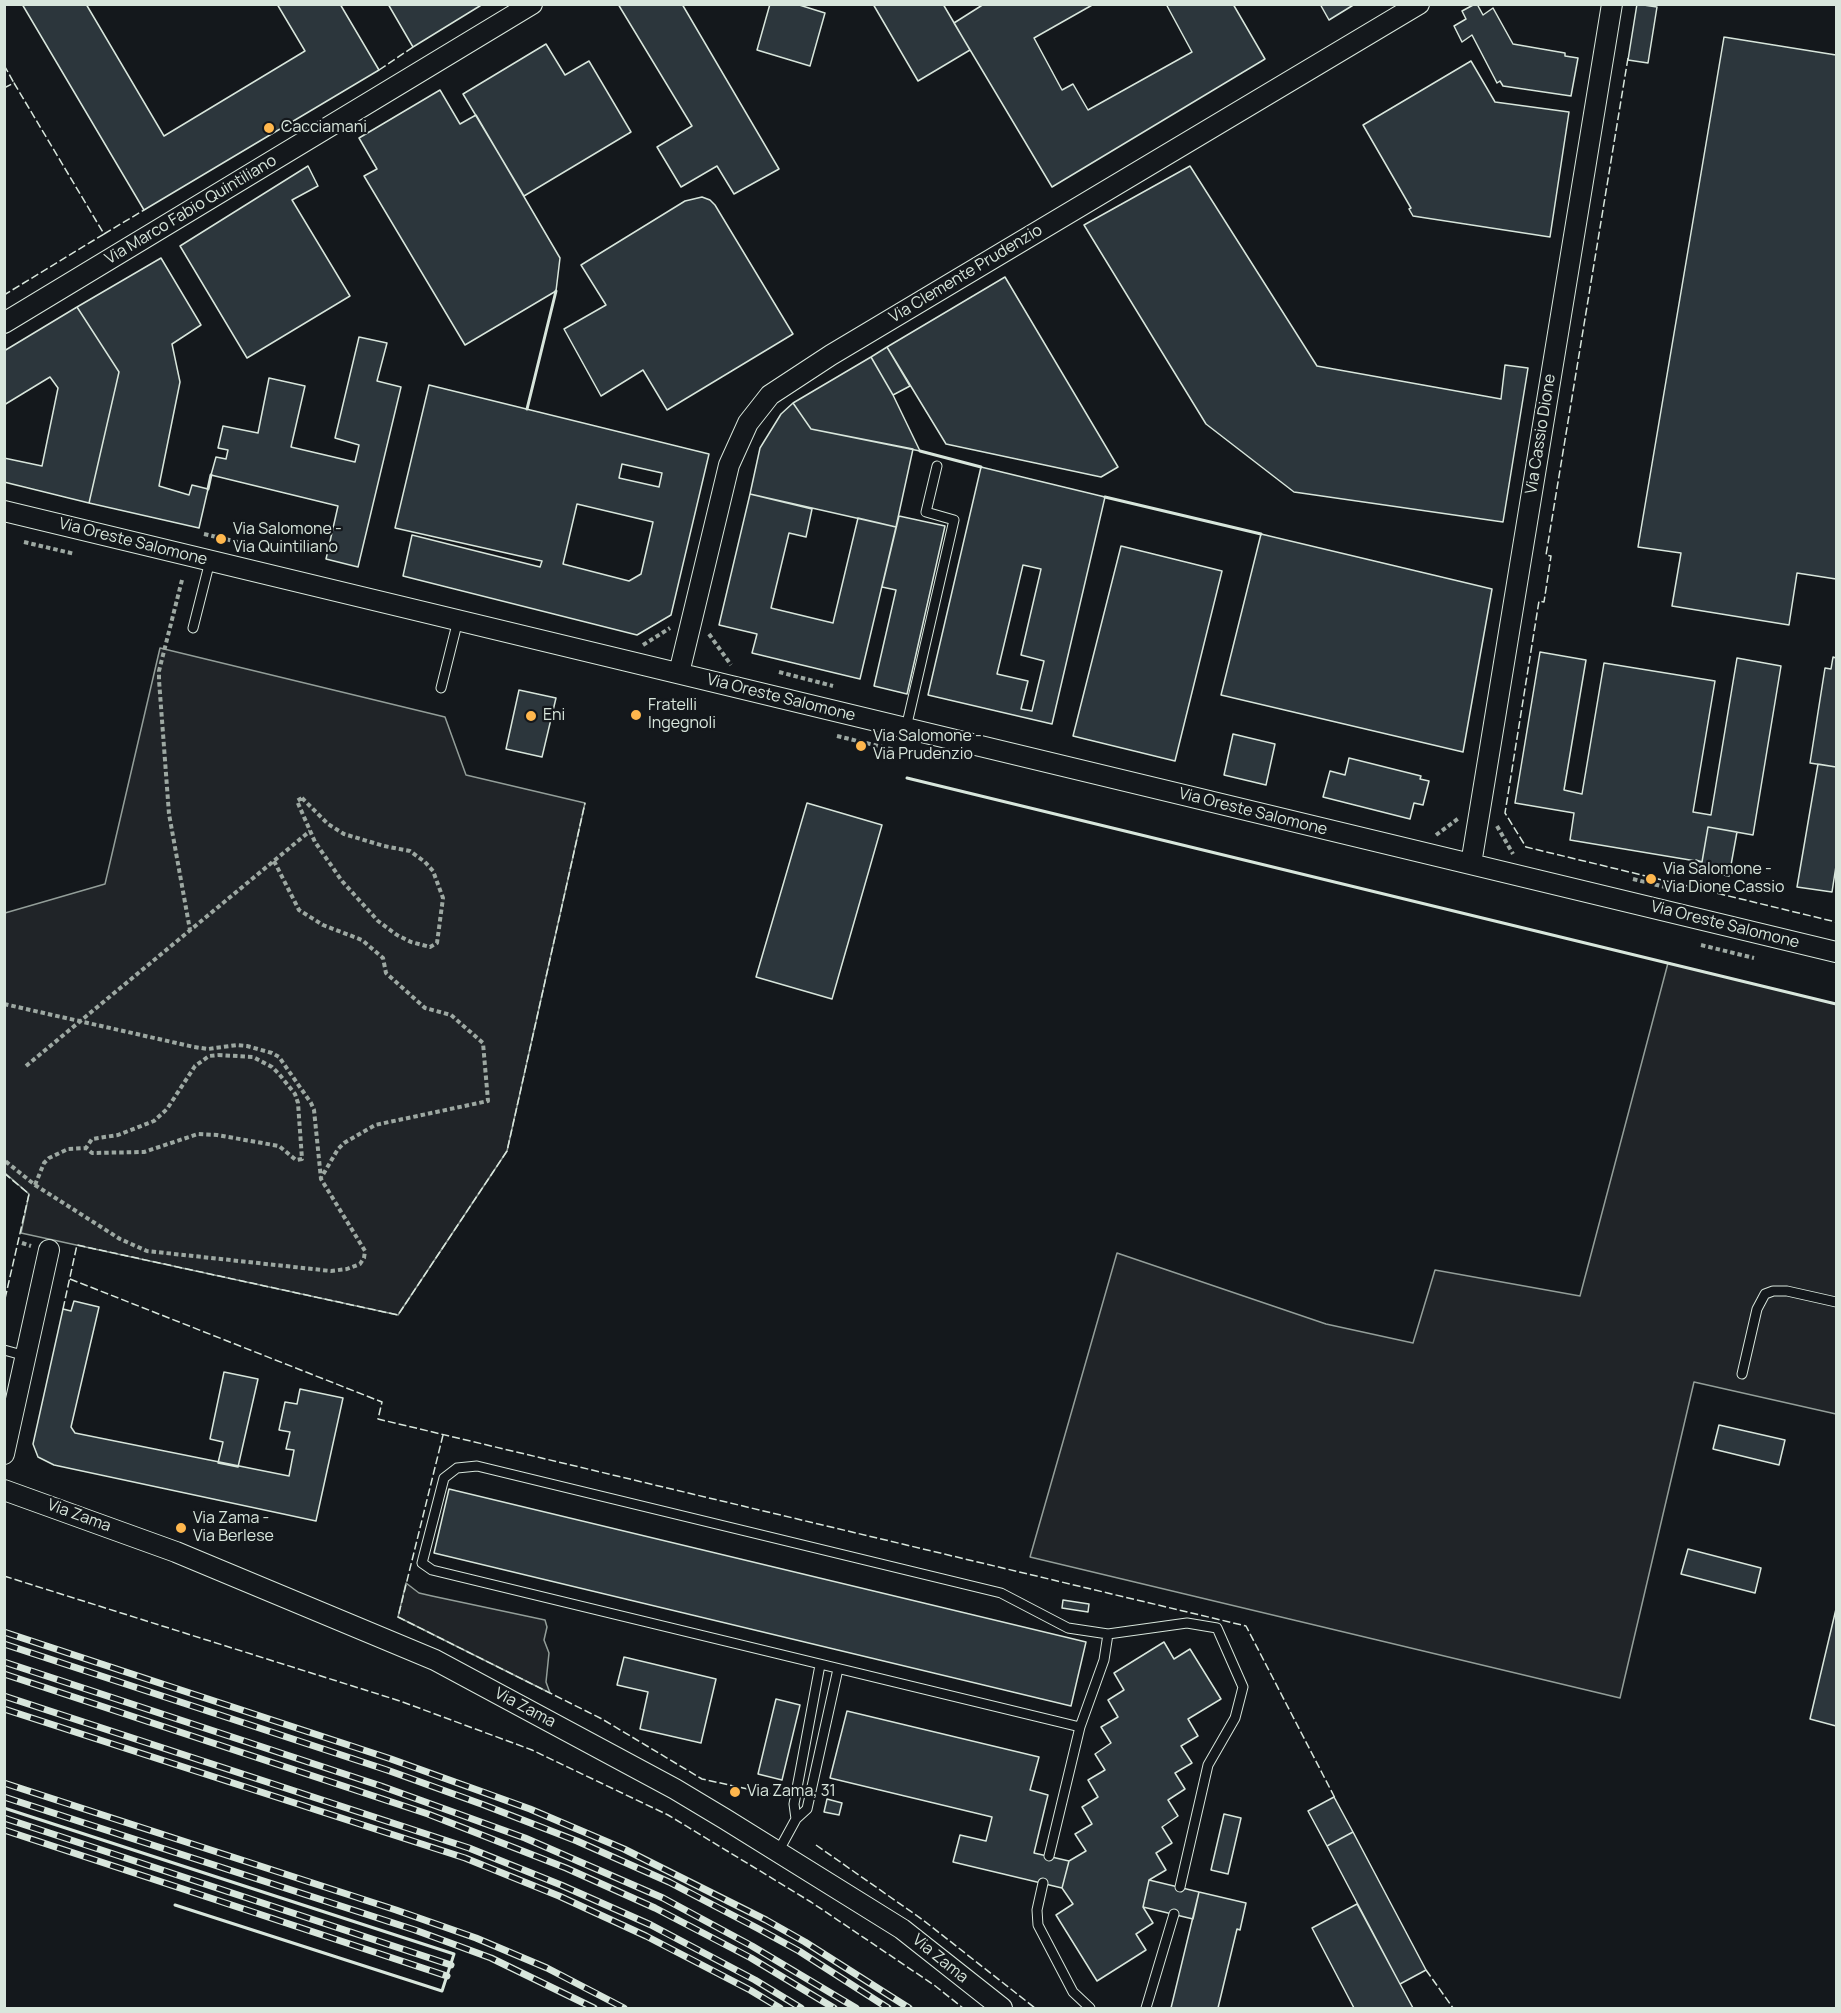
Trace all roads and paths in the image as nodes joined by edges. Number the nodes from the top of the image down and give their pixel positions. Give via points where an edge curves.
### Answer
1 (532, 4) edge
2 (1419, 4) edge
3 (1612, 4) edge
4 (4, 323) edge
5 (937, 466) dead end
6 (4, 511) edge
7 (204, 534) dead end
8 (24, 542) dead end
9 (238, 542) dead end
10 (75, 554) dead end
11 (210, 561) junction
12 (182, 580) dead end
13 (458, 620) junction
14 (193, 628) dead end
15 (779, 672) dead end
16 (679, 673) junction
17 (833, 686) dead end
18 (441, 688) dead end
19 (906, 728) junction
20 (837, 736) dead end
21 (895, 750) dead end
22 (310, 831) junction
23 (274, 861) junction
24 (1471, 864) junction
25 (1633, 879) dead end
26 (1669, 888) dead end
27 (190, 931) junction
28 (1701, 945) dead end
29 (1836, 952) edge
30 (1754, 958) dead end
31 (4, 1004) edge
32 (80, 1021) junction
33 (208, 1048) junction
34 (209, 1056) junction
35 (26, 1066) dead end
36 (86, 1148) junction
37 (4, 1160) edge
38 (321, 1179) junction
39 (35, 1185) junction
40 (49, 1250) dead end
41 (1836, 1302) edge
42 (4, 1350) edge
43 (26, 1356) junction
44 (1742, 1374) dead end
45 (4, 1454) edge
46 (4, 1490) edge
47 (1108, 1634) junction
48 (820, 1665) junction
49 (838, 1670) junction
50 (1080, 1727) junction
51 (796, 1819) junction
52 (778, 1852) junction
53 (1049, 1856) dead end
54 (1043, 1883) dead end
55 (1180, 1887) dead end
56 (1173, 1914) dead end
57 (1002, 2008) edge
58 (1089, 2008) edge
59 (1146, 2008) edge

1 - 4 street, Via Marco Fabio Quintiliano
2 - 16 street, Via Clemente Prudenzio via 770,395 748,423 729,465
3 - 24 street, Via Cassio Dione
5 - 19 lane via 926,512 954,520
6 - 11 street, Via Oreste Salomone
7 - 9 path
8 - 10 path
11 - 13 street, Via Oreste Salomone
11 - 14 lane
12 - 27 path via 159,680 169,814
13 - 16 street, Via Oreste Salomone
13 - 18 lane
15 - 17 path
16 - 19 street, Via Oreste Salomone
19 - 24 street, Via Oreste Salomone
20 - 21 path
22 - 22 path via 297,801 302,798 328,824 345,834 410,851 424,862 433,871 443,898 437,943 430,947 411,942 378,921 327,861
22 - 23 path
23 - 27 path
23 - 38 path via 299,910 323,925 362,940 383,958 386,974 425,1008 451,1015 483,1043 488,1101 375,1125 338,1149
24 - 29 street, Via Oreste Salomone
25 - 26 path
27 - 32 path
28 - 30 path
31 - 32 path
32 - 33 path
32 - 35 path
33 - 34 path
33 - 38 path via 247,1046 279,1057 314,1110
34 - 36 path via 195,1066 161,1116 118,1135 92,1139
34 - 36 path via 253,1058 279,1074 298,1102 302,1159 296,1160 279,1146 198,1134 144,1152 92,1153
36 - 39 path via 68,1149 49,1158
37 - 39 path
38 - 39 path via 365,1251 360,1264 347,1269 331,1271 147,1251 120,1239
40 - 43 street
41 - 44 lane via 1787,1291 1765,1294 1757,1309
42 - 43 lane
43 - 45 street
46 - 52 street, Via Zama via 176,1552 435,1660 675,1789
47 - 48 lane via 1068,1628 1001,1593 477,1466 457,1468 444,1478 422,1563 432,1570
47 - 50 lane via 1104,1660
47 - 55 lane via 1187,1623 1217,1628 1243,1687 1235,1718 1208,1765
48 - 49 lane
48 - 51 lane via 794,1804
49 - 50 lane
49 - 51 lane via 807,1809
50 - 53 lane
51 - 52 lane
52 - 57 street, Via Zama via 902,1929
54 - 58 lane via 1038,1925 1073,1992
56 - 59 lane

